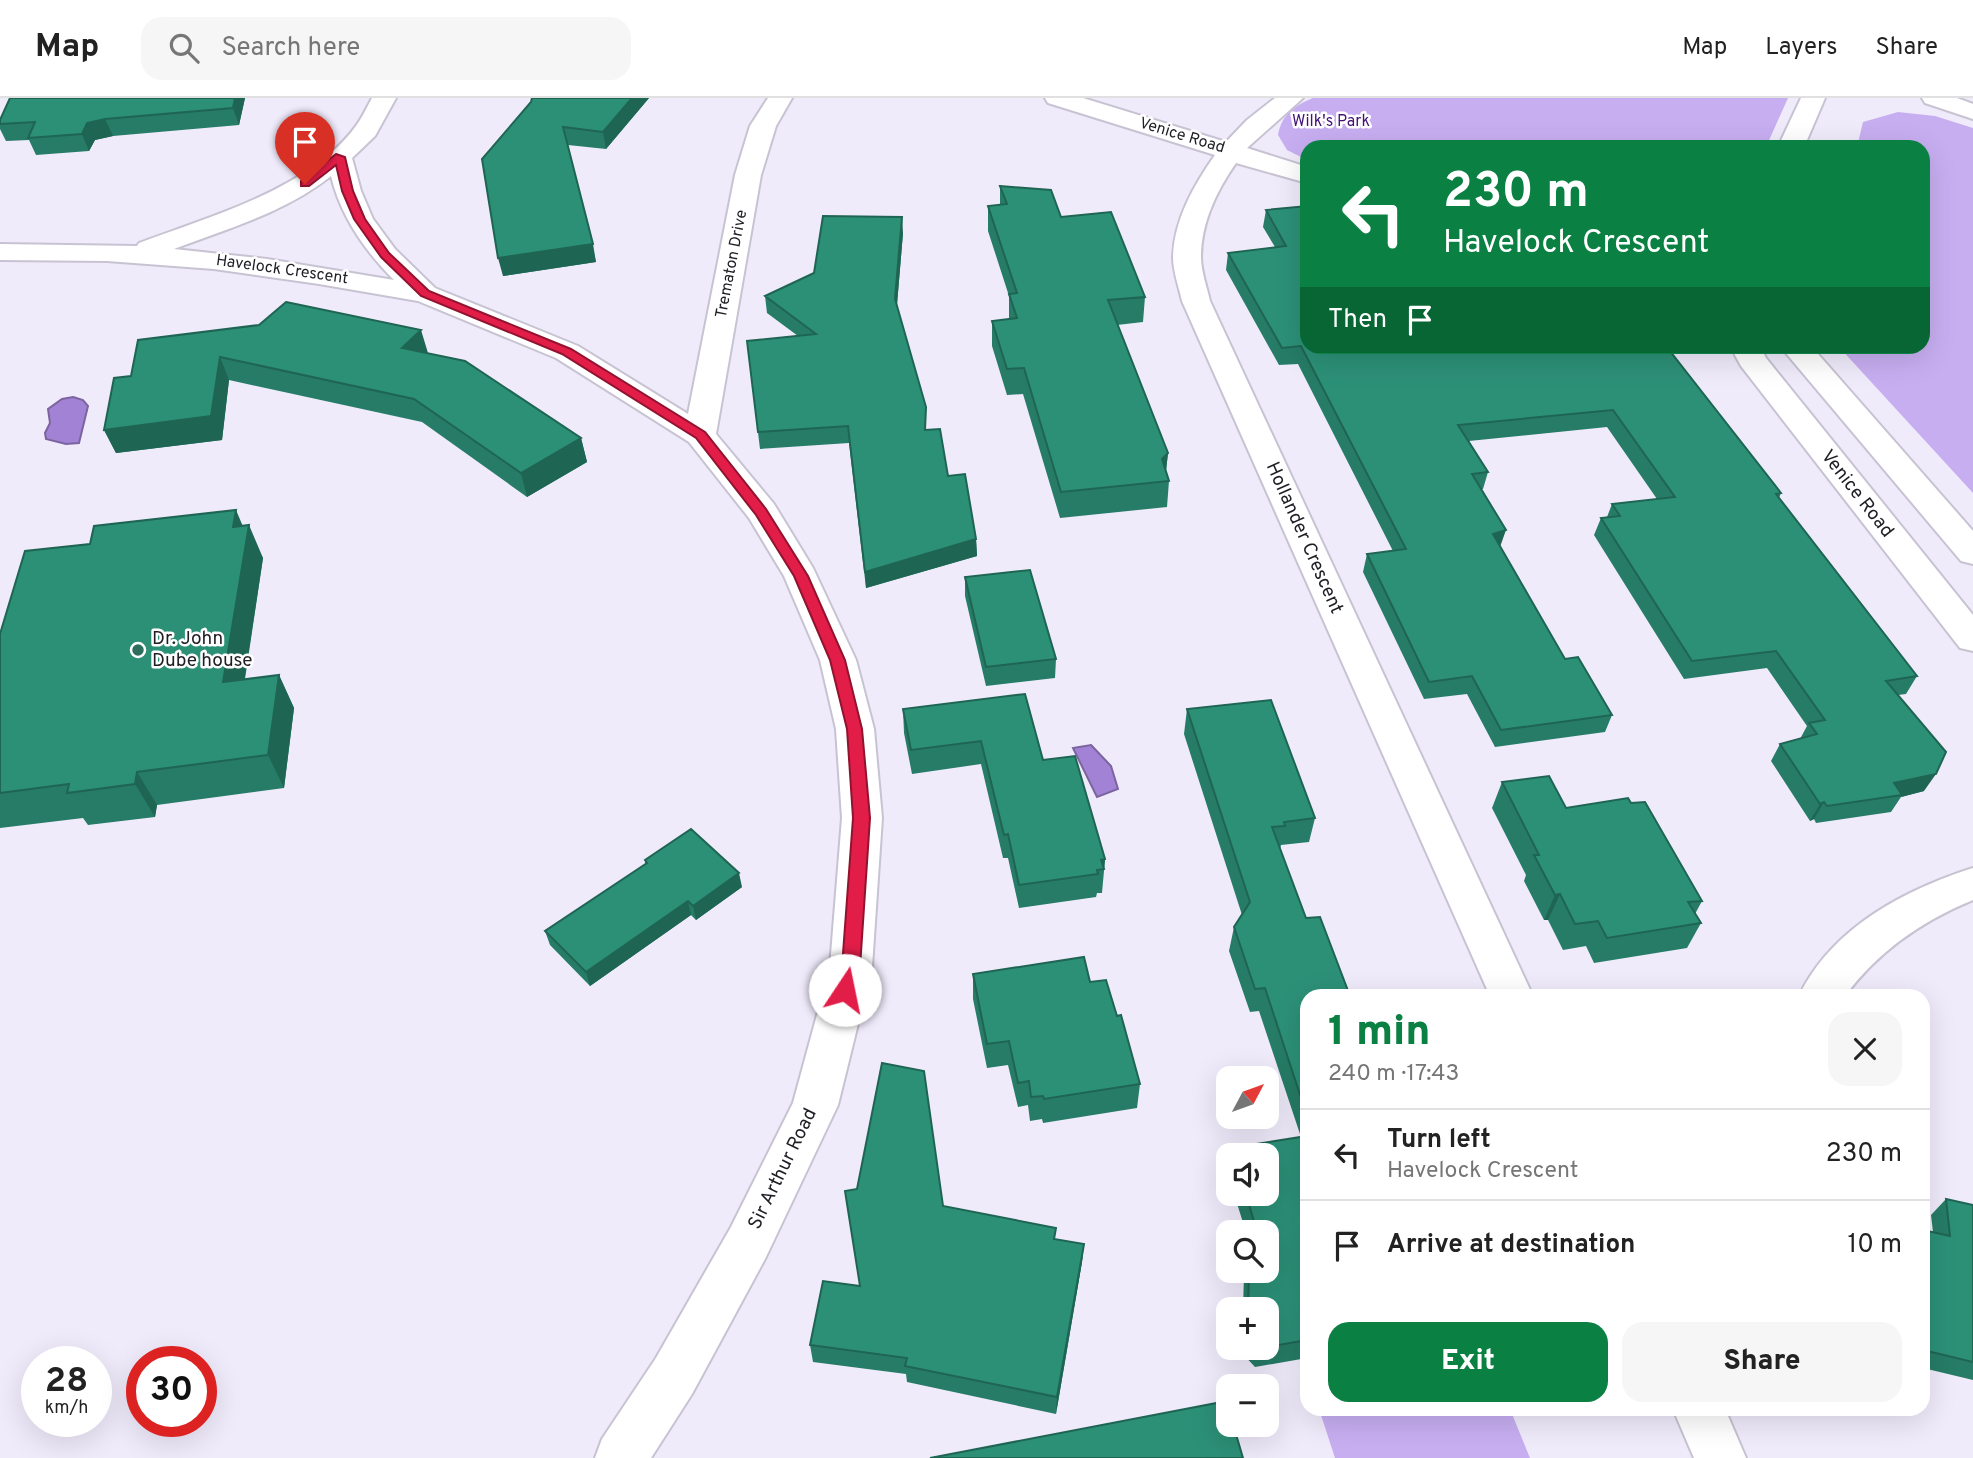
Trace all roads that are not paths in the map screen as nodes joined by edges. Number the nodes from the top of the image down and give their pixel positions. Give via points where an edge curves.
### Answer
1 (384, 98) edge
2 (780, 98) edge
3 (1057, 98) edge
4 (1291, 98) edge
5 (1813, 98) edge
6 (1934, 98) edge
7 (1973, 112) edge
8 (1794, 140) edge
9 (1231, 150) junction
10 (339, 157) junction
11 (1300, 173) edge
12 (0, 253) edge
13 (137, 253) junction
14 (425, 294) junction
15 (1749, 354) edge
16 (1802, 354) edge
17 (700, 435) junction
18 (1921, 491) junction
19 (1857, 495) junction
20 (1973, 553) edge
21 (1973, 639) edge
22 (1973, 884) edge
23 (1509, 989) edge
24 (1826, 989) edge
25 (621, 1458) edge

1 - 10 street via 366,131
2 - 17 street, Trematon Drive via 763,126 748,175
3 - 9 street, Venice Road
4 - 9 street, Hollander Crescent
5 - 8 street
6 - 7 street
9 - 11 street, Venice Road
9 - 23 street, Hollander Crescent via 1206,186 1194,216 1187,258 1196,301
10 - 13 street, Havelock Crescent via 305,184 264,205
10 - 14 street, Sir Arthur Road via 360,219 385,255
12 - 13 street, Havelock Crescent
13 - 14 street, Havelock Crescent via 308,271
14 - 17 street, Sir Arthur Road via 567,352
15 - 19 street, Venice Road
16 - 18 street
17 - 25 street, Sir Arthur Road via 762,512 801,576 838,660 855,729 862,818 851,967 815,1105 748,1243 674,1376
18 - 19 street
18 - 20 street
19 - 21 street, Venice Road
22 - 24 street via 1947,891 1899,919 1852,956

